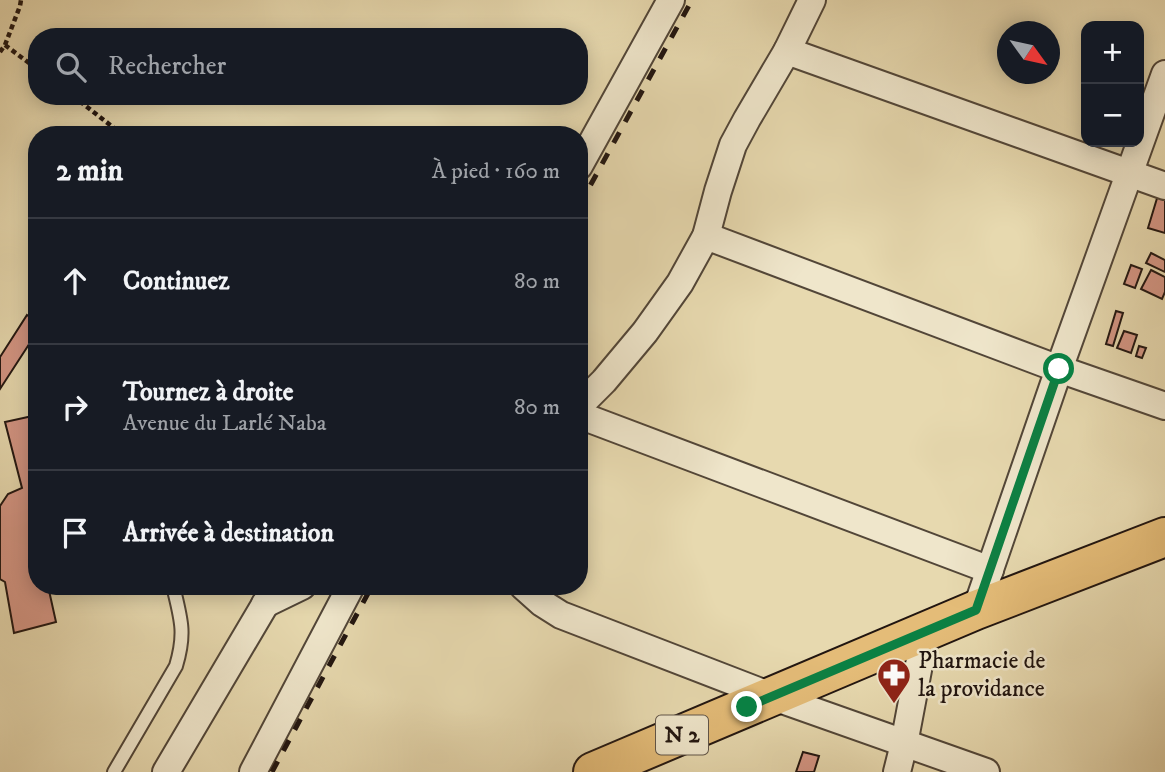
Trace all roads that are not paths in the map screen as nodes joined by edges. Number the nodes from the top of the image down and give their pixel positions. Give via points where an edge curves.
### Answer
1 (671, 0) edge
2 (812, 0) edge
3 (787, 51) junction
4 (1165, 74) edge
5 (588, 150) edge
6 (1128, 173) junction
7 (1165, 186) edge
8 (706, 236) junction
9 (1059, 369) junction
10 (588, 397) edge
11 (1165, 406) edge
12 (588, 418) edge
13 (1165, 537) edge
14 (990, 570) junction
15 (175, 595) edge
16 (271, 595) edge
17 (346, 595) edge
18 (533, 595) edge
19 (976, 610) junction
20 (925, 633) junction
21 (771, 696) junction
22 (904, 744) junction
23 (114, 772) edge
24 (166, 772) edge
25 (253, 772) edge
26 (593, 772) edge
27 (897, 772) edge
28 (986, 772) edge

1 - 5 street
2 - 3 street
3 - 6 street
3 - 8 street via 733,145
4 - 6 street
6 - 7 street
6 - 9 street
8 - 9 street
8 - 10 street via 680,284 645,332
9 - 11 street
9 - 14 street
12 - 14 street
13 - 19 main road, N 2
14 - 19 street
15 - 23 lane via 183,635 176,666
16 - 24 street
17 - 25 street
18 - 21 street via 561,615
19 - 20 main road, N 2
20 - 21 main road, N 2
20 - 22 street
21 - 22 street
21 - 26 main road, N 2
22 - 27 street
22 - 28 street

